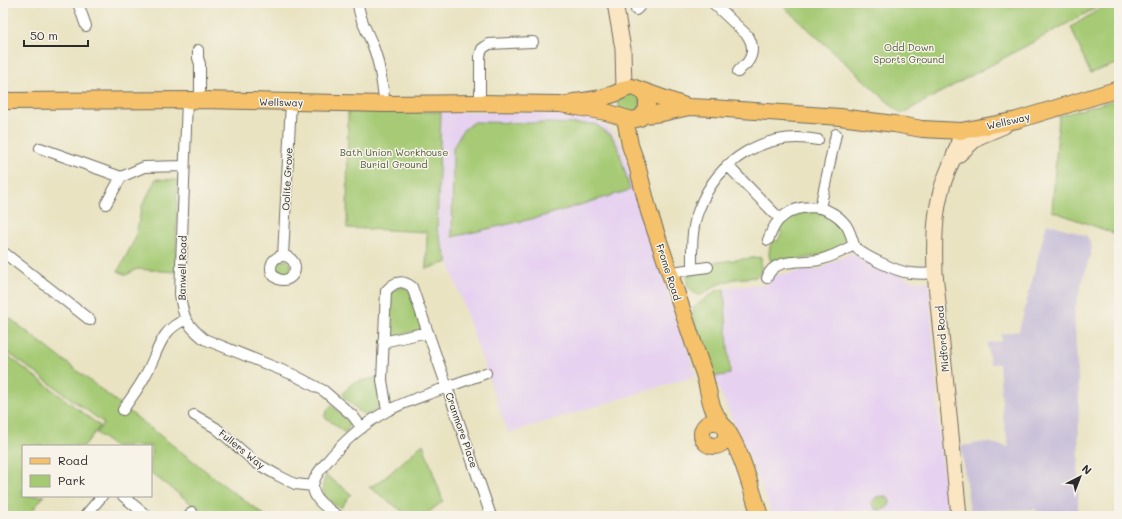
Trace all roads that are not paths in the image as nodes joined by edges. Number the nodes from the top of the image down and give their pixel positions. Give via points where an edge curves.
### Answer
1 (78, 3) edge
2 (358, 3) edge
3 (615, 3) edge
4 (713, 3) edge
5 (86, 26) dead end
6 (533, 42) dead end
7 (198, 50) dead end
8 (738, 72) dead end
9 (1119, 79) edge
10 (1119, 89) edge
11 (631, 91) junction
12 (193, 100) junction
13 (3, 101) edge
14 (291, 102) junction
15 (480, 103) junction
16 (385, 104) junction
17 (560, 104) junction
18 (689, 107) junction
19 (643, 116) junction
20 (622, 117) junction
21 (1018, 120) junction
22 (960, 126) junction
23 (836, 134) dead end
24 (818, 140) dead end
25 (40, 148) dead end
26 (950, 163) junction
27 (637, 165) junction
28 (184, 166) junction
29 (727, 166) junction
30 (121, 177) junction
31 (106, 204) dead end
32 (820, 208) junction
33 (780, 219) junction
34 (768, 240) dead end
35 (854, 245) junction
36 (3, 252) edge
37 (283, 256) dead end
38 (708, 267) dead end
39 (692, 269) junction
40 (679, 271) dead end
41 (935, 273) junction
42 (767, 278) dead end
43 (90, 320) dead end
44 (185, 320) junction
45 (428, 332) junction
46 (383, 342) junction
47 (486, 372) dead end
48 (705, 378) junction
49 (447, 387) junction
50 (123, 410) dead end
51 (387, 411) junction
52 (194, 414) dead end
53 (704, 426) junction
54 (724, 426) junction
55 (362, 428) junction
56 (715, 447) junction
57 (749, 485) junction
58 (313, 486) junction
59 (101, 497) edge
60 (124, 497) edge
61 (85, 516) edge
62 (147, 516) edge
63 (338, 516) edge
64 (491, 516) edge
65 (760, 516) edge
66 (959, 516) edge

1 - 5 street
2 - 16 street via 358,11 378,62
3 - 11 main road
4 - 8 street via 752,41 752,54
6 - 15 street via 489,44 482,49
7 - 12 street, Banwell Road via 200,64
9 - 22 main road, Wellsway
10 - 21 main road, Wellsway
11 - 17 main road, Wellsway
11 - 18 main road, Wellsway
11 - 19 main road via 647,99 648,105
11 - 20 main road via 616,97 615,106
12 - 13 main road, Wellsway
12 - 14 main road, Wellsway
12 - 28 street, Banwell Road
14 - 16 main road, Wellsway
14 - 37 street, Oolite Grove
15 - 16 main road, Wellsway
15 - 17 main road, Wellsway
17 - 20 main road, Wellsway
18 - 19 main road, Wellsway
18 - 22 main road, Wellsway via 840,117 894,124
19 - 20 main road, Wellsway via 632,120
19 - 27 main road, Frome Road via 638,137
20 - 27 main road, Frome Road
21 - 22 main road, Wellsway
21 - 26 main road via 978,138
22 - 26 main road, Midford Road via 960,141
23 - 32 street
24 - 29 street via 790,137 774,140 742,154
25 - 30 street
26 - 41 main road, Midford Road via 937,213 934,241
27 - 48 main road, Frome Road via 649,212
28 - 30 street via 144,167
28 - 44 street, Banwell Road via 180,294
29 - 33 street
29 - 39 street via 710,186 698,209 692,244
30 - 31 street
32 - 33 street via 796,209
32 - 35 street via 840,219
33 - 34 street
35 - 41 street via 860,252 897,270 909,273
35 - 42 street via 820,260 778,264 769,271
36 - 43 street
38 - 39 street
39 - 40 street
41 - 66 main road, Midford Road
44 - 50 street via 166,332 145,376
44 - 55 street via 204,339 294,375 324,391
45 - 46 street
45 - 46 street via 412,287 401,282 386,291
45 - 49 street
46 - 51 street via 382,380
47 - 49 street
48 - 53 main road, Frome Road
48 - 54 main road, Frome Road via 711,405 716,417
49 - 51 street, Cranmore Place
49 - 64 street, Cranmore Place
51 - 55 street, Cranmore Place
52 - 58 street, Fullers Way via 216,428 256,463 295,484
53 - 54 main road via 711,422
53 - 56 main road, Frome Road via 702,438 707,444
54 - 56 main road via 727,435 724,442
54 - 57 main road, Frome Road via 740,454
55 - 58 street, Cranmore Place via 338,447 315,478
56 - 57 main road, Frome Road via 734,462
57 - 65 main road, Frome Road
58 - 63 street via 321,504
59 - 61 street
60 - 62 street

